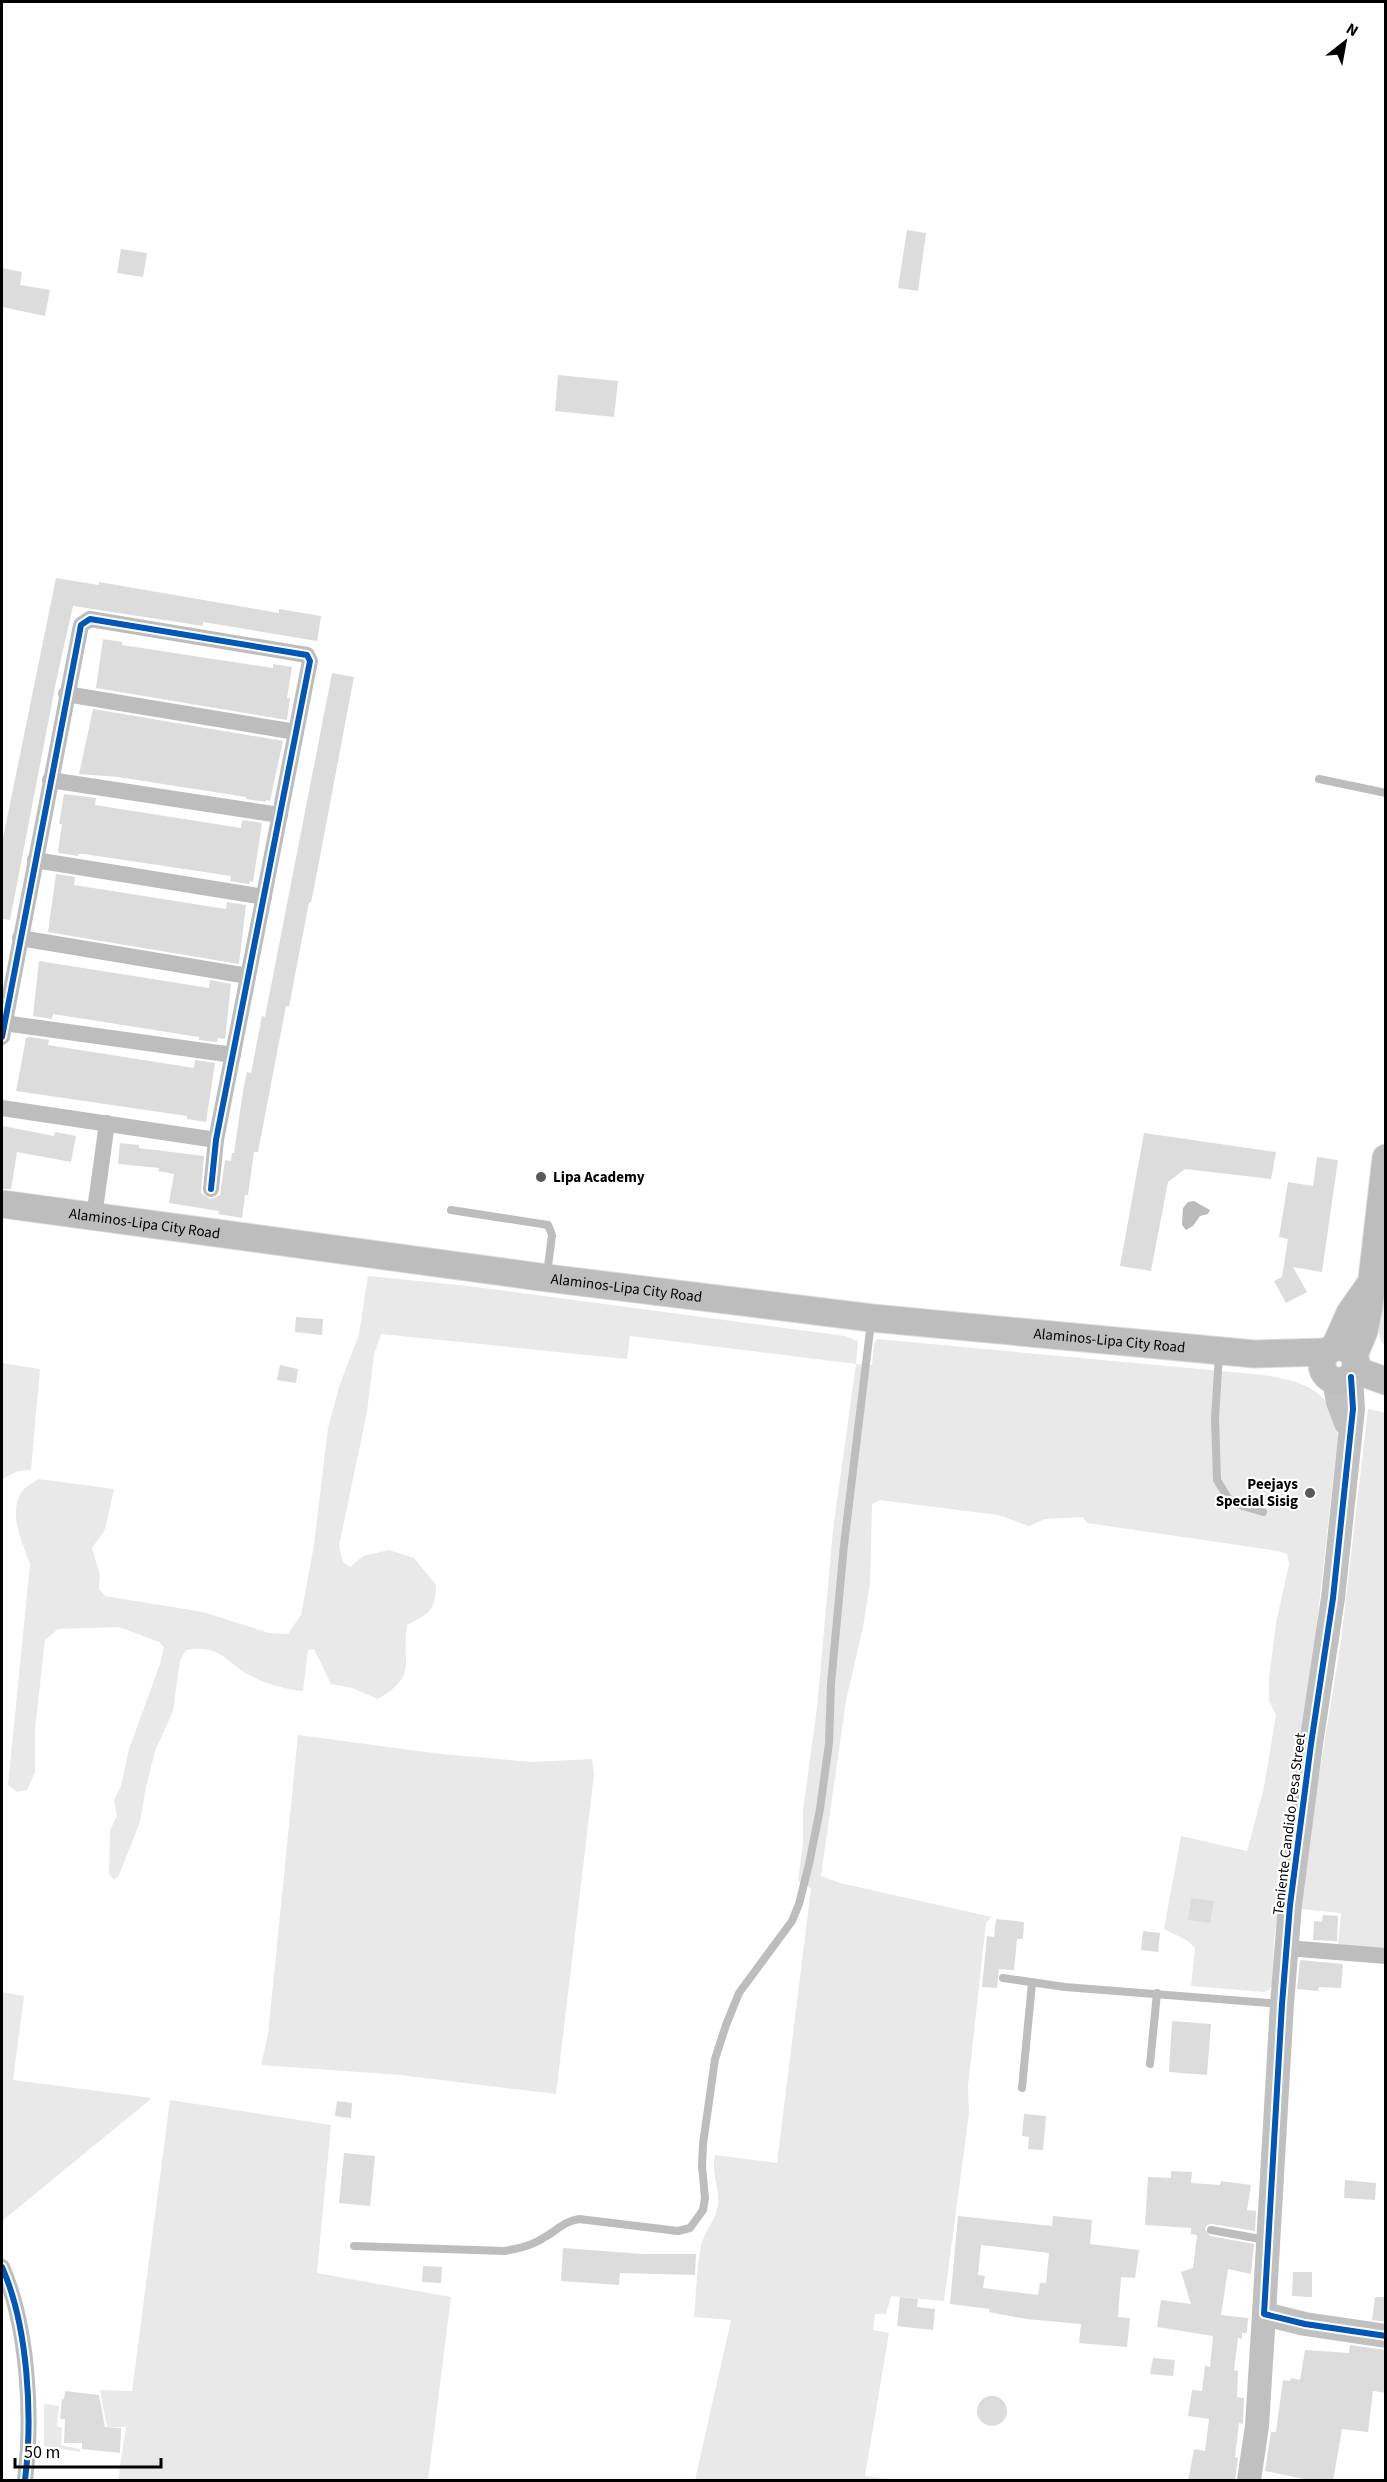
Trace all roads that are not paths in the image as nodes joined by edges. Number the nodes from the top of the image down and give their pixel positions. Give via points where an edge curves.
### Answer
1 (66, 694) junction
2 (296, 732) junction
3 (1319, 779) dead end
4 (50, 780) junction
5 (1386, 793) edge
6 (280, 815) junction
7 (35, 860) junction
8 (264, 897) junction
9 (20, 938) junction
10 (248, 976) junction
11 (3, 1030) edge
12 (233, 1055) junction
13 (2, 1107) edge
14 (107, 1123) junction
15 (216, 1140) junction
16 (1386, 1158) edge
17 (211, 1189) dead end
18 (2, 1204) edge
19 (451, 1210) dead end
20 (94, 1217) junction
21 (547, 1278) junction
22 (872, 1318) junction
23 (1219, 1351) junction
24 (1340, 1365) junction
25 (1386, 1381) edge
26 (1263, 1512) dead end
27 (1287, 1948) junction
28 (1386, 1956) edge
29 (1002, 1978) dead end
30 (1032, 1983) junction
31 (1157, 1993) junction
32 (1282, 2004) junction
33 (1150, 2064) dead end
34 (1022, 2088) dead end
35 (1211, 2230) dead end
36 (1267, 2240) junction
37 (354, 2246) dead end
38 (2, 2266) edge
39 (1264, 2314) junction
40 (1386, 2336) edge
41 (1254, 2480) edge
42 (25, 2481) edge

1 - 2 street
1 - 2 street via 81,625 90,619 284,651 307,655 310,661
1 - 4 street
2 - 6 street
3 - 5 lane
4 - 6 street
4 - 7 street
6 - 8 street
7 - 8 street
7 - 9 street
8 - 10 street
9 - 10 street
9 - 11 street
10 - 12 street
11 - 12 street
12 - 15 street
13 - 14 street
14 - 15 street
14 - 20 street
15 - 17 street
16 - 24 main road via 1366,1325
18 - 20 main road, Alaminos-Lipa City Road
19 - 21 lane via 548,1225 552,1235
20 - 21 main road, Alaminos-Lipa City Road
21 - 22 main road, Alaminos-Lipa City Road
22 - 23 main road, Alaminos-Lipa City Road
22 - 37 lane via 844,1545 820,1809 796,1912 739,1993 715,2059 702,2166 705,2198 696,2221 690,2228 678,2231 569,2220 545,2238 504,2250
23 - 24 main road, Alaminos-Lipa City Road
23 - 26 lane via 1217,1480 1236,1504
24 - 25 main road, Alaminos-Lipa City Road
24 - 27 street, Teniente Candido Pesa Street via 1338,1402 1350,1431 1333,1598
27 - 28 street
27 - 32 street, Teniente Candido Pesa Street
29 - 30 lane
30 - 31 lane
30 - 34 lane
31 - 32 lane
31 - 33 lane
32 - 36 street, Teniente Candido Pesa Street
35 - 36 lane
36 - 39 street, Teniente Candido Pesa Street
38 - 42 street via 17,2323 28,2394
39 - 40 street
39 - 41 street, Teniente Candido Pesa Street

